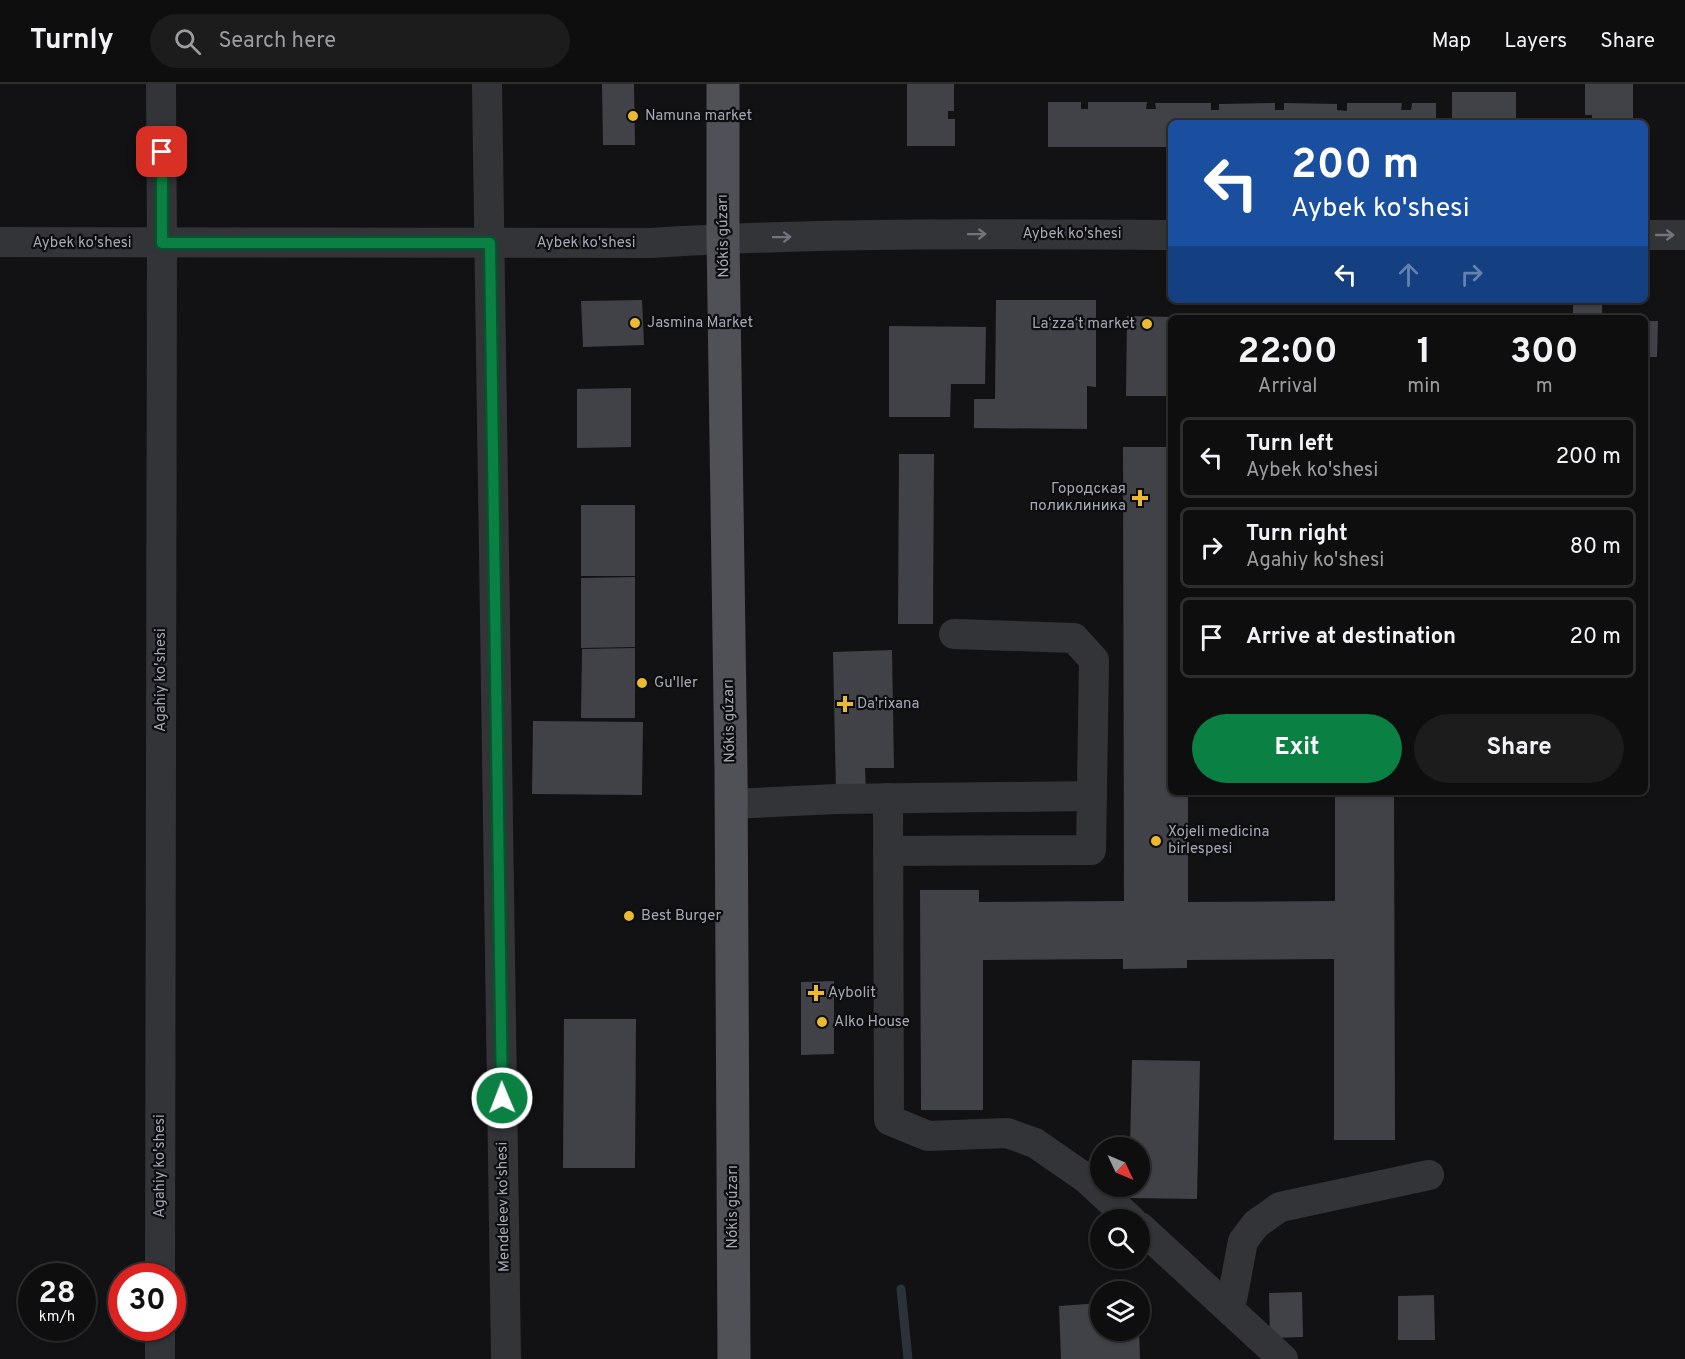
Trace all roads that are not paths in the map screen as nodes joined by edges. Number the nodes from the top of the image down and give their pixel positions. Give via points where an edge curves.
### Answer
1 (161, 84) edge
2 (487, 84) edge
3 (723, 84) edge
4 (1168, 235) edge
5 (1648, 235) edge
6 (1685, 235) edge
7 (723, 238) junction
8 (0, 242) edge
9 (162, 243) junction
10 (490, 243) junction
11 (954, 634) dead end
12 (1092, 796) junction
13 (888, 798) junction
14 (731, 804) junction
15 (888, 850) junction
16 (1429, 1175) dead end
17 (1119, 1209) edge
18 (1150, 1236) edge
19 (160, 1263) edge
20 (1230, 1310) junction
21 (160, 1341) edge
22 (160, 1359) edge
23 (506, 1359) edge
24 (734, 1359) edge
25 (1283, 1359) edge

1 - 9 street, Agahiy ko'shesi
2 - 10 street, Mendeleev ko'shesi
3 - 7 main road, Nókis gúzarı
7 -> 4 street, Aybek ko'shesi
5 -> 6 street
7 - 10 street, Aybek ko'shesi via 651,243
7 - 14 main road, Nókis gúzarı
8 - 9 street, Aybek ko'shesi
9 - 10 street, Aybek ko'shesi
9 - 19 street, Agahiy ko'shesi
10 - 23 street, Mendeleev ko'shesi
11 - 12 street via 1074,638 1094,660
12 - 13 street
12 - 15 street via 1091,850
13 - 14 street
13 - 15 street
14 - 24 main road, Nókis gúzarı
15 - 17 street via 889,1120 928,1137 1007,1133 1035,1143 1088,1179
16 - 20 street via 1280,1206 1256,1224 1243,1241
18 - 20 street
20 - 25 street
21 - 22 street

